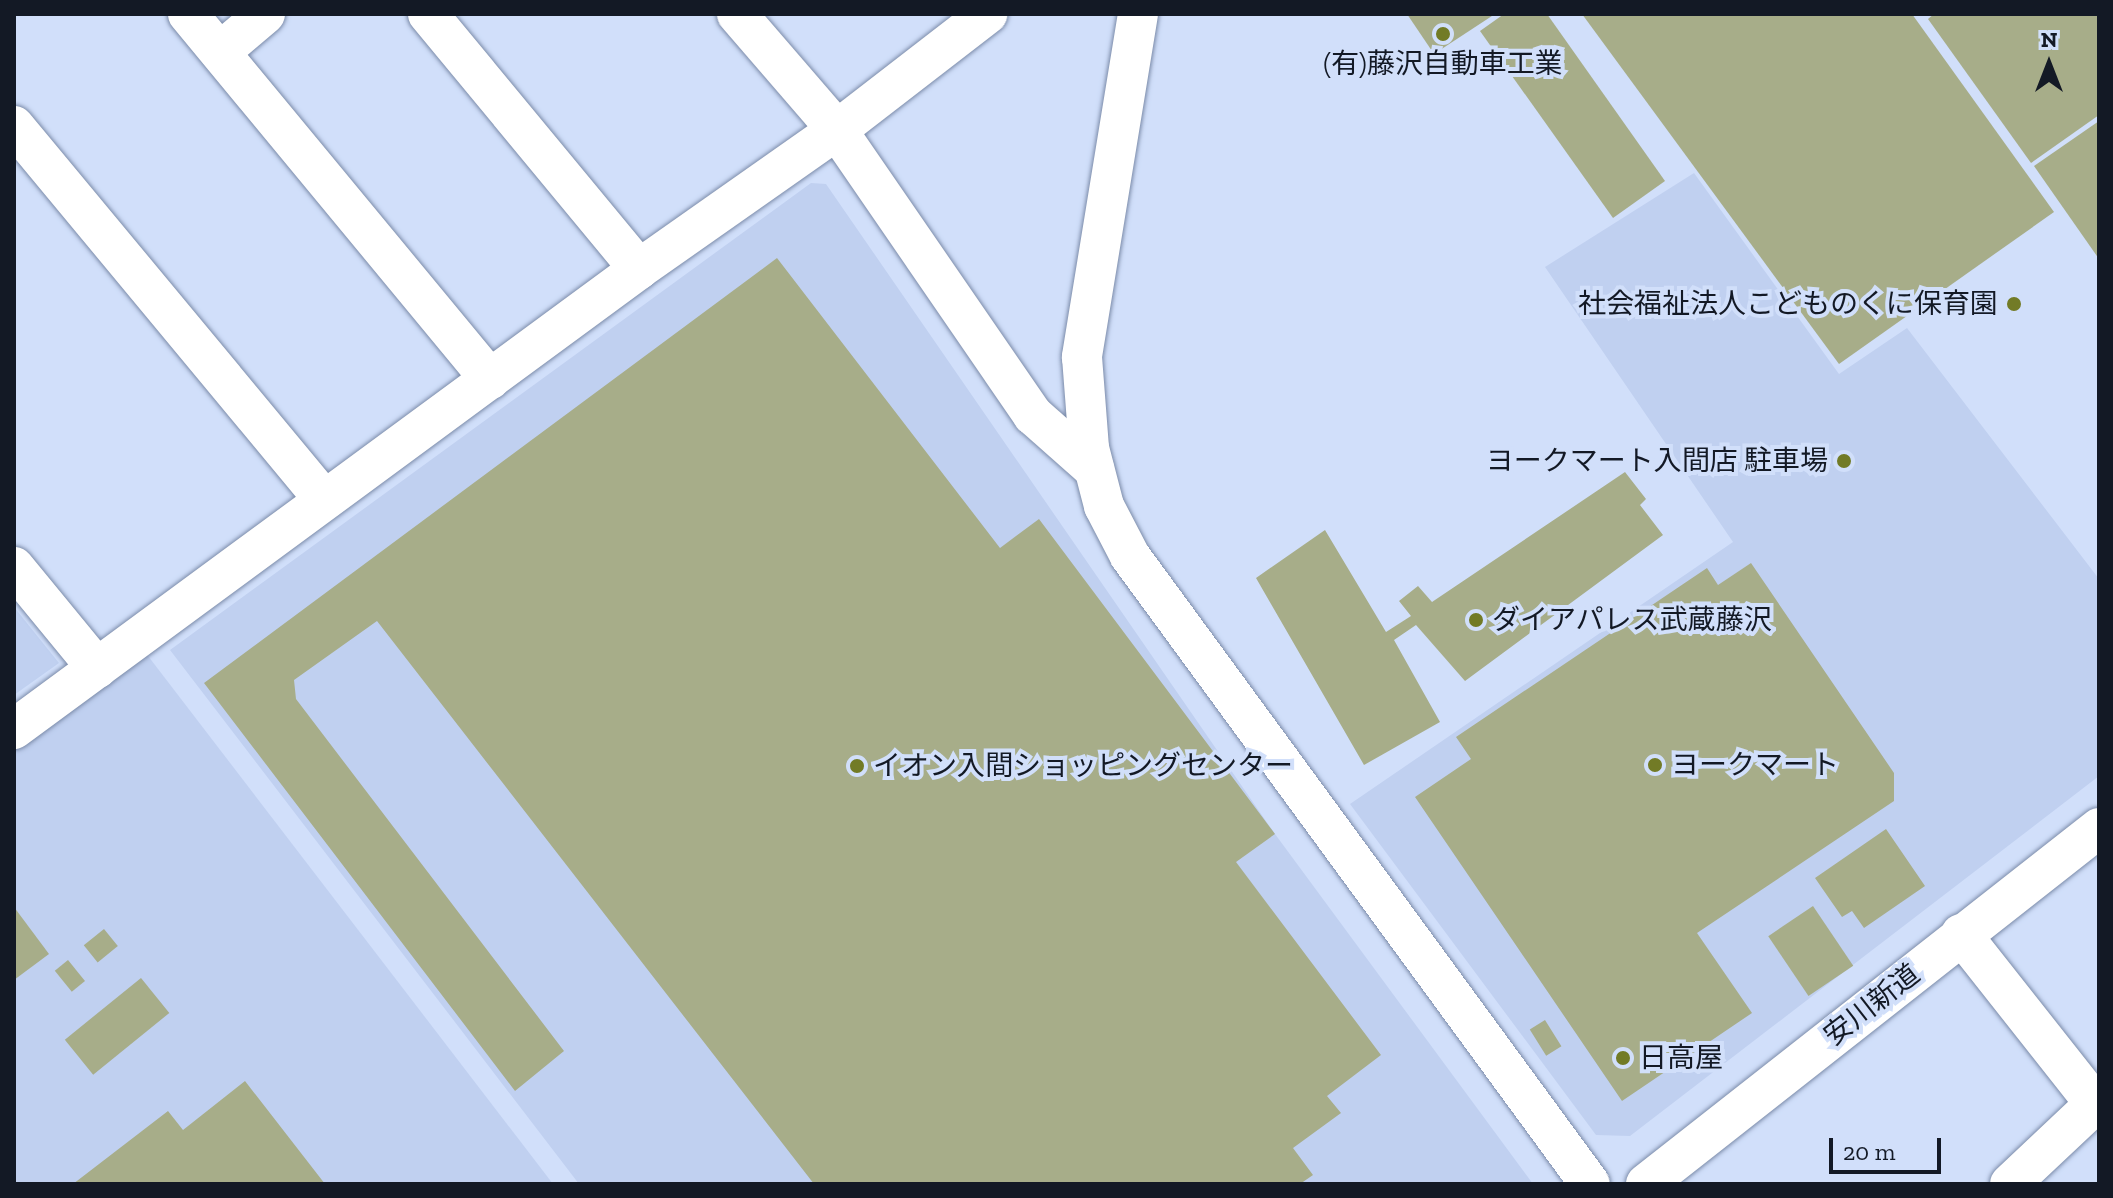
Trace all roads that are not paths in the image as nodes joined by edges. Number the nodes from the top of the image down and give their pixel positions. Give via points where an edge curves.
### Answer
1 (188, 14) edge
2 (265, 14) edge
3 (428, 14) edge
4 (737, 14) edge
5 (985, 14) edge
6 (1138, 14) edge
7 (220, 52) junction
8 (14, 126) edge
9 (837, 130) junction
10 (639, 269) junction
11 (490, 379) junction
12 (1094, 469) junction
13 (325, 500) junction
14 (14, 567) edge
15 (97, 668) junction
16 (14, 729) edge
17 (2099, 828) edge
18 (1961, 934) junction
19 (2098, 1104) edge
20 (1590, 1184) edge
21 (1646, 1184) edge
22 (2010, 1184) edge

1 - 7 street
2 - 7 street
3 - 10 street
4 - 9 street
5 - 9 street
6 - 12 street via 1082,357
7 - 11 street
8 - 13 street
9 - 10 street
9 - 12 street via 1033,415
10 - 11 street
11 - 13 street
12 - 20 street via 1104,506 1130,556
13 - 15 street
14 - 15 street
15 - 16 street
17 - 18 street, 安川新道
18 - 19 street
18 - 21 street, 安川新道
19 - 22 street

